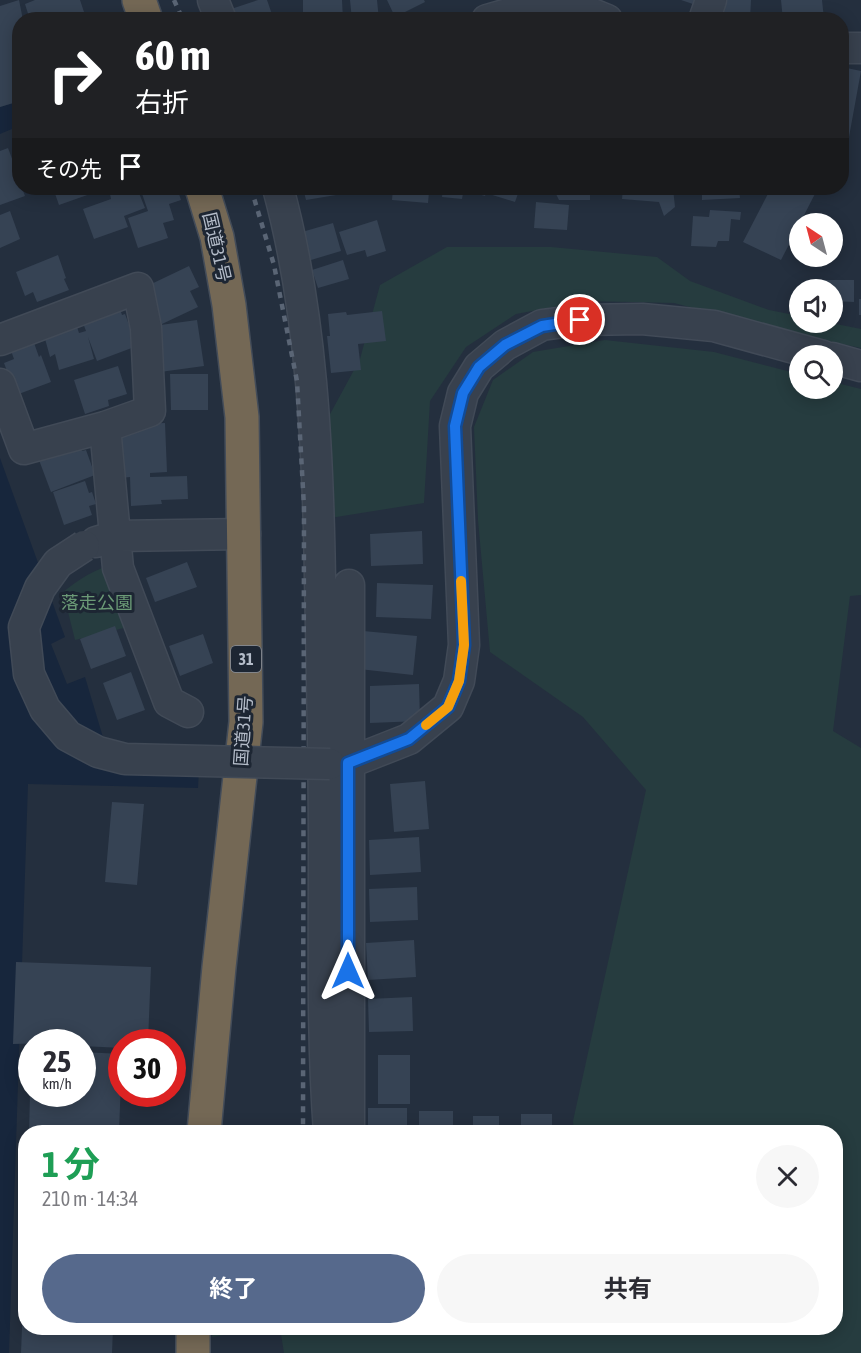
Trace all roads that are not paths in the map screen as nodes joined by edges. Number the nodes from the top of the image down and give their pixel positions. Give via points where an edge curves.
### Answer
1 (515, 12) edge
2 (587, 12) edge
3 (204, 195) edge
4 (280, 195) edge
5 (0, 340) edge
6 (789, 347) edge
7 (843, 361) edge
8 (861, 366) edge
9 (0, 384) edge
10 (105, 427) junction
11 (245, 534) junction
12 (116, 536) junction
13 (349, 585) dead end
14 (188, 712) dead end
15 (339, 764) junction
16 (205, 1125) edge
17 (328, 1125) edge
18 (349, 1125) edge
19 (193, 1335) edge
20 (193, 1353) edge

1 - 2 street via 567,4
3 - 11 highway, 国道31号 / 31 via 217,237 229,305 242,417
4 - 17 street via 309,362 319,502 324,1066
5 - 10 street via 138,288 146,328 150,411
6 - 15 street via 714,326 642,319 580,320 542,326 505,345 479,367 463,393 455,426 464,645 459,681 448,707 409,739
7 - 8 street
9 - 10 street via 24,449
10 - 12 street
11 - 12 street
11 - 16 highway, 国道31号 / 31 via 246,722
12 - 14 street via 118,568 169,702
12 - 15 street, bridge via 84,546 58,563 40,588 24,627 29,674 45,709 68,736 98,752 125,759
13 - 15 street
15 - 18 street
19 - 20 highway

